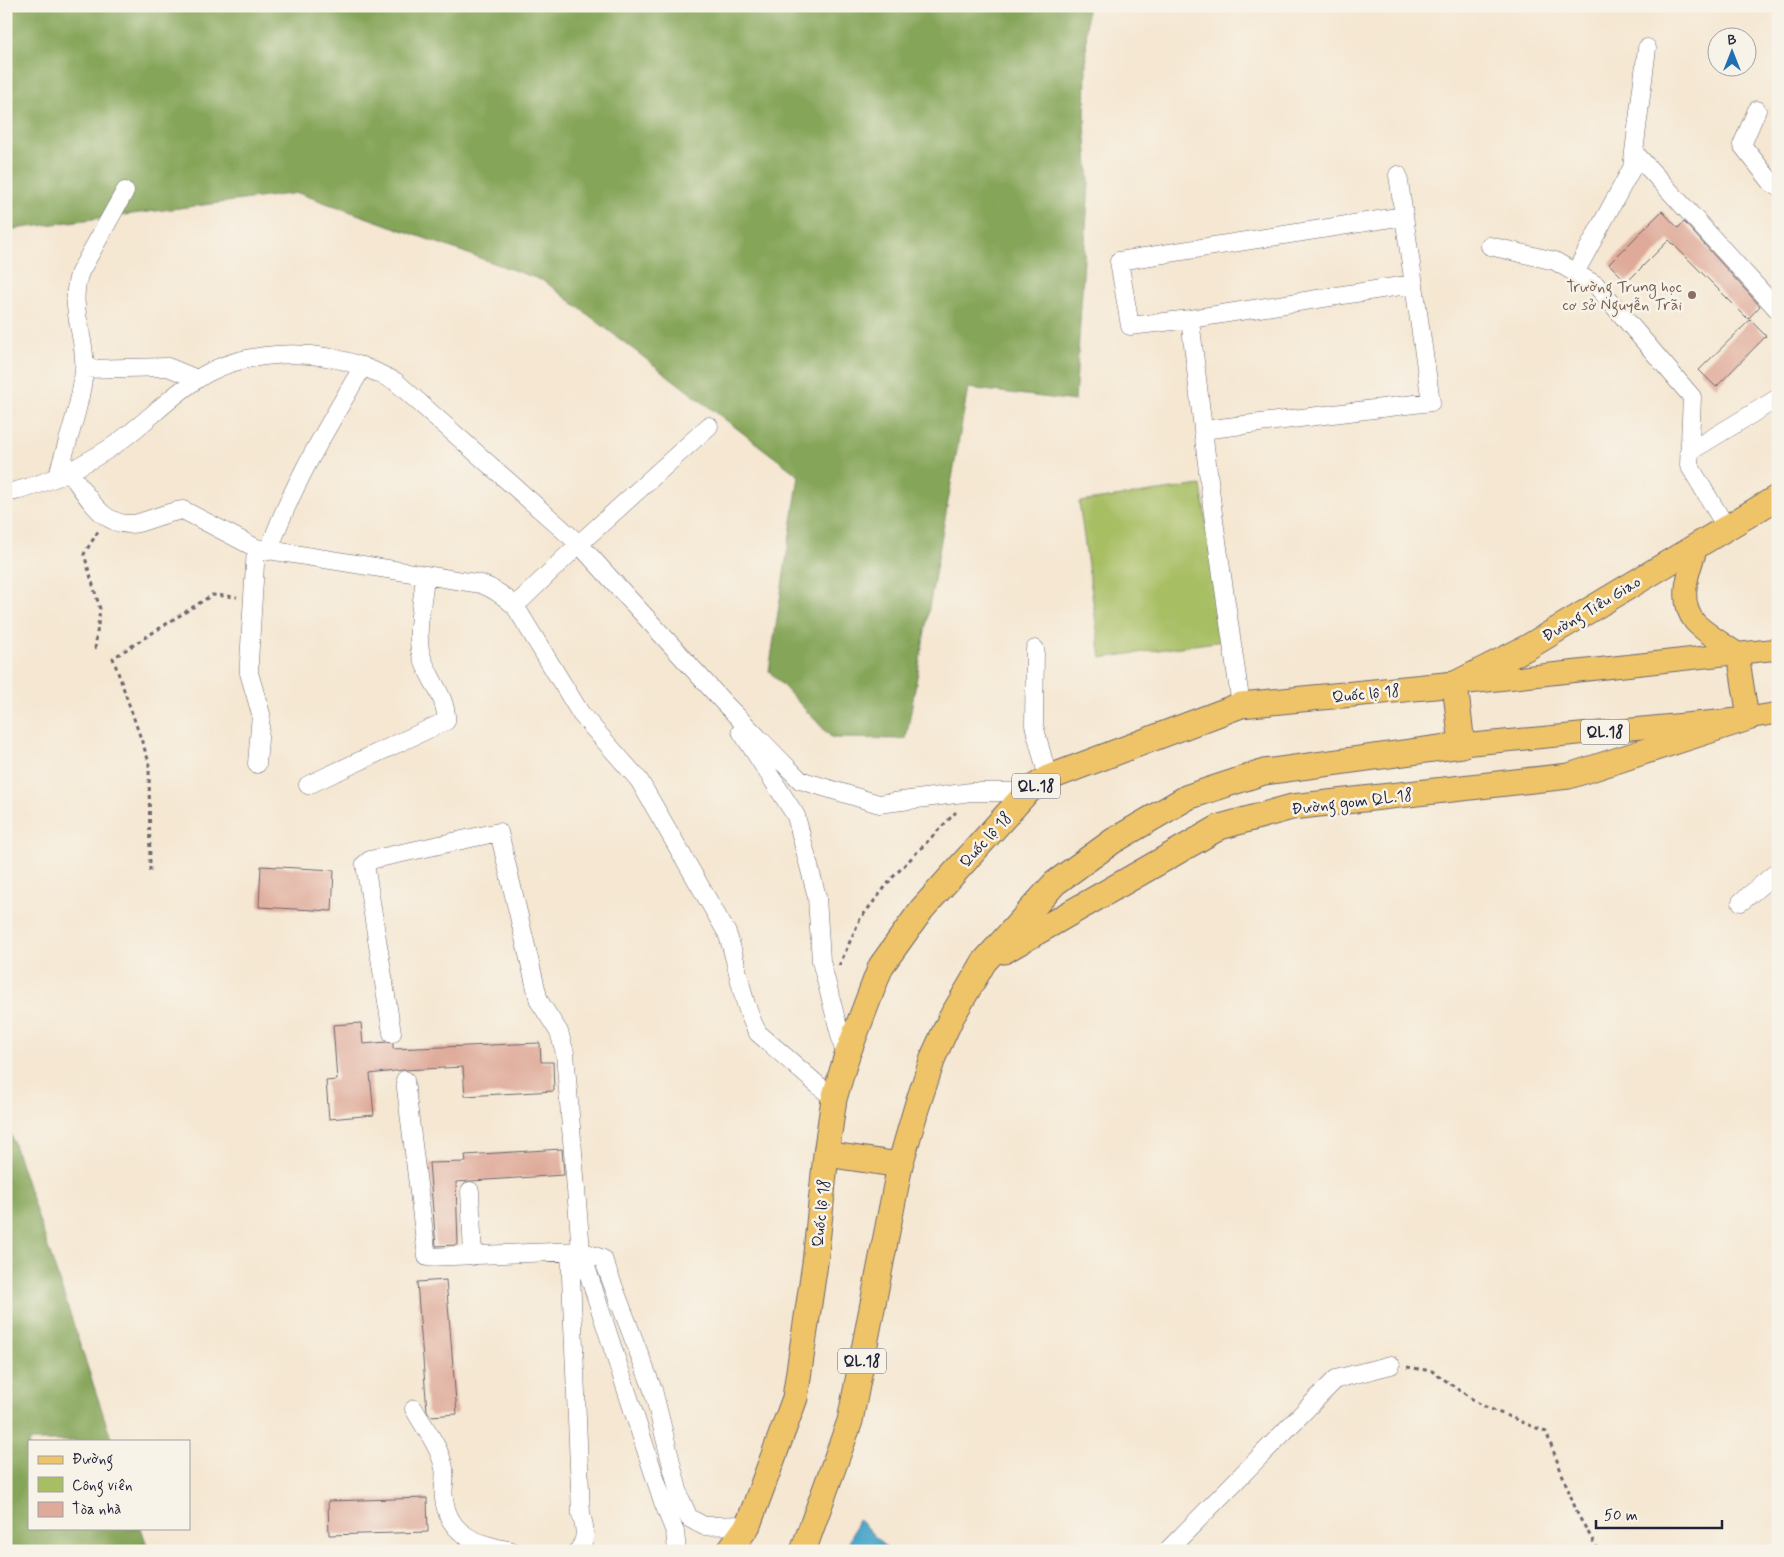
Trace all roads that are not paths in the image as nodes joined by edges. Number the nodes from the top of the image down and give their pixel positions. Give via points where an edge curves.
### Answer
1 (1648, 48) dead end
2 (1757, 110) dead end
3 (1634, 152) junction
4 (1398, 175) dead end
5 (1778, 186) edge
6 (125, 191) dead end
7 (1404, 216) junction
8 (1490, 246) dead end
9 (1575, 273) junction
10 (1413, 284) junction
11 (1778, 310) edge
12 (1190, 319) junction
13 (363, 366) junction
14 (84, 369) junction
15 (196, 379) junction
16 (1778, 398) edge
17 (709, 426) dead end
18 (1203, 430) junction
19 (1689, 452) junction
20 (63, 472) junction
21 (6, 493) edge
22 (1778, 497) edge
23 (1726, 527) junction
24 (579, 544) junction
25 (1698, 545) junction
26 (262, 550) junction
27 (425, 577) junction
28 (515, 606) junction
29 (1035, 649) dead end
30 (1778, 649) edge
31 (1738, 654) junction
32 (1454, 684) junction
33 (725, 704) junction
34 (1241, 705) junction
35 (1778, 713) edge
36 (1748, 718) junction
37 (1462, 745) junction
38 (257, 764) dead end
39 (1048, 778) junction
40 (308, 785) dead end
41 (1027, 792) junction
42 (1778, 871) edge
43 (1741, 902) dead end
44 (984, 962) junction
45 (392, 1033) dead end
46 (846, 1058) junction
47 (405, 1080) dead end
48 (834, 1099) junction
49 (826, 1154) junction
50 (900, 1165) junction
51 (470, 1190) dead end
52 (575, 1251) junction
53 (473, 1256) junction
54 (1391, 1365) road end
55 (414, 1409) dead end
56 (748, 1525) junction
57 (512, 1551) edge
58 (578, 1551) edge
59 (677, 1551) edge
60 (729, 1551) edge
61 (803, 1551) edge
62 (1167, 1551) edge

1 - 3 street
2 - 5 street via 1742,145 1772,183
3 - 9 street via 1632,168
3 - 11 street
4 - 7 street
6 - 14 street via 75,287 74,304
7 - 10 street
7 - 12 street via 1119,261 1130,326
8 - 9 street via 1555,261
9 - 19 street via 1596,285 1692,397
10 - 12 street
10 - 18 street via 1431,402
12 - 18 street
13 - 15 street via 313,356 266,354 230,363
13 - 24 street via 395,381
13 - 26 street via 304,468
14 - 15 street via 168,367
14 - 20 street
15 - 20 street via 107,450
16 - 19 street
17 - 24 street
18 - 34 street
19 - 23 street via 1689,465
20 - 21 street
20 - 26 street via 106,519 115,524 127,525 183,510
22 - 23 highway, Đường Tiêu Giao
23 - 25 highway, Đường Tiêu Giao
24 - 28 street
24 - 33 street
25 - 31 main road via 1689,572 1688,609 1694,622
25 - 32 highway, Đường Tiêu Giao via 1528,647
26 - 27 street
26 - 38 street via 253,598 249,673 261,714
27 - 28 street via 487,586
27 - 40 street via 418,640 420,652 446,709 446,721
28 - 48 street via 581,714 639,780 727,933 750,1018 758,1033
29 - 39 street via 1034,725
30 - 31 main road, Quốc lộ 18 / QL.18
31 - 32 main road, Quốc lộ 18 / QL.18
31 - 36 main road
32 - 34 highway, Quốc lộ 18 / QL.18
32 - 37 highway
33 - 41 street via 800,780 879,804 971,792
33 - 46 street via 796,816 817,897 821,961
34 - 39 highway, Quốc lộ 18 / QL.18
35 - 36 main road, QL.18
36 - 37 main road, QL.18
36 - 44 highway, Đường gom QL.18 / QL.18 via 1569,776 1292,807 1220,827
37 - 44 highway, QL.18 via 1264,772 1188,798 1113,841 1055,884
39 - 41 highway, Quốc lộ 18 / QL.18
41 - 46 highway, Quốc lộ 18 / QL.18 via 922,909 881,966
42 - 43 street
44 - 50 highway, QL.18 via 951,1018 934,1055
45 - 52 street via 365,864 370,860 499,832 539,1001 559,1032 565,1053
46 - 48 highway, Quốc lộ 18 / QL.18
47 - 53 street via 426,1254 430,1258
48 - 49 highway, Quốc lộ 18 / QL.18
49 - 50 highway
49 - 56 highway, Quốc lộ 18 / QL.18 via 815,1263 795,1398
50 - 61 highway, QL.18 via 850,1421
51 - 53 street
52 - 53 street
52 - 56 street via 603,1259 653,1390 680,1498 689,1518 704,1526
52 - 58 street via 581,1514 586,1531
52 - 59 street via 675,1532
54 - 62 street via 1336,1379
55 - 57 street via 444,1468 444,1501 452,1522 460,1532 477,1543
56 - 60 highway, Quốc lộ 18 / QL.18

